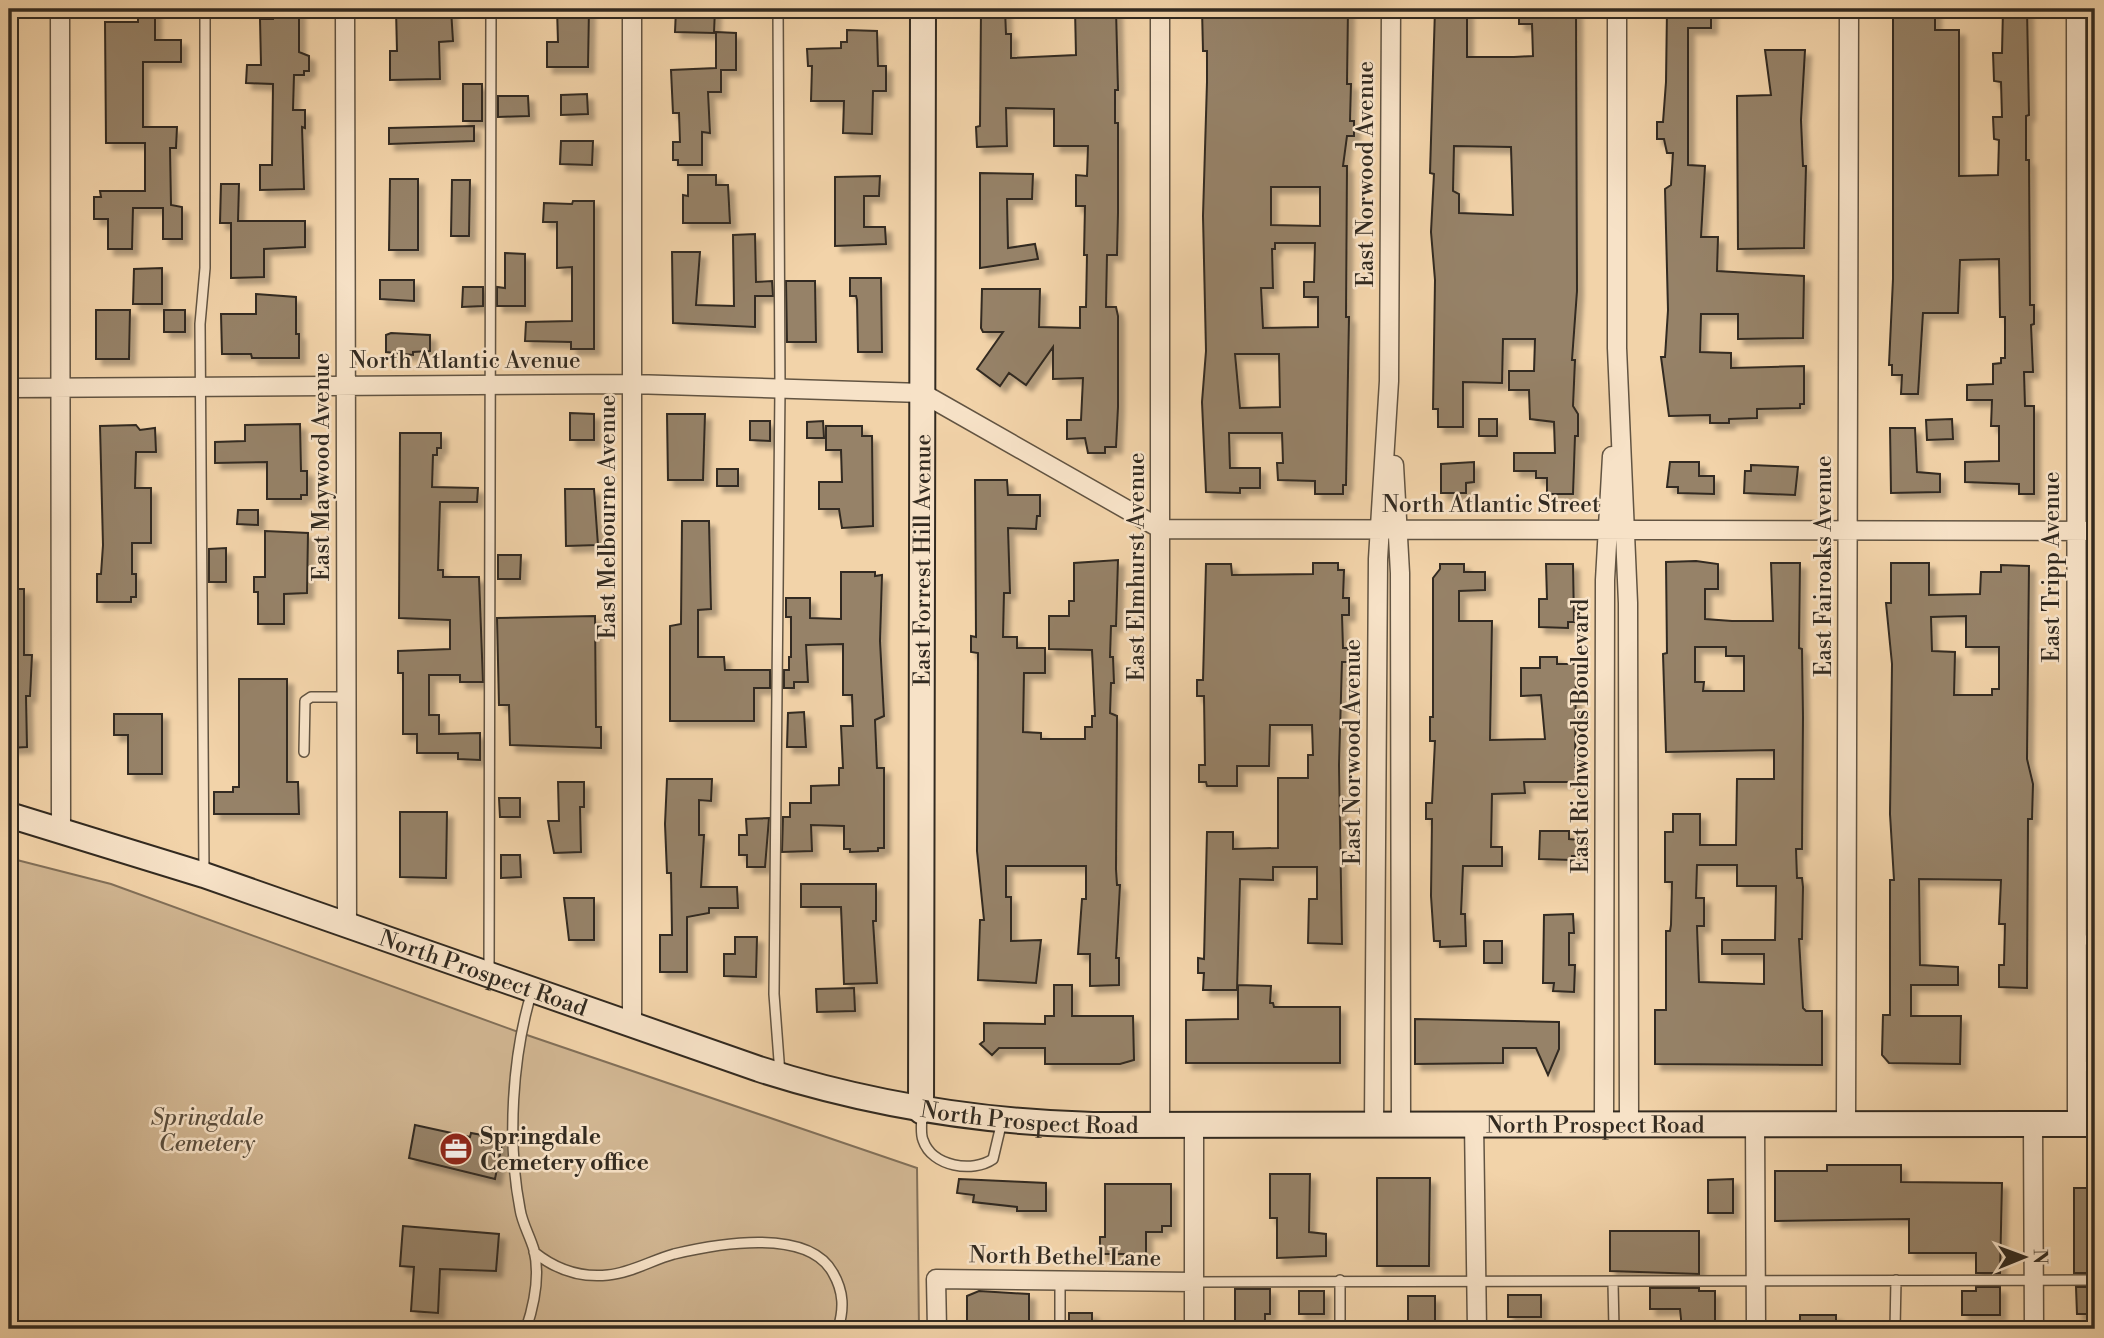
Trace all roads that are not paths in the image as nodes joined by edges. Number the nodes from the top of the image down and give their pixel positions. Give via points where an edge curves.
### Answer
1 (60, 9) edge
2 (205, 9) edge
3 (345, 9) edge
4 (491, 9) edge
5 (632, 9) edge
6 (778, 9) edge
7 (923, 9) edge
8 (1160, 9) edge
9 (1391, 9) edge
10 (1617, 9) edge
11 (1849, 9) edge
12 (2076, 9) edge
13 (345, 384) junction
14 (491, 384) junction
15 (632, 384) junction
16 (202, 386) junction
17 (60, 387) junction
18 (9, 388) edge
19 (780, 388) junction
20 (922, 393) junction
21 (1616, 528) junction
22 (1161, 529) junction
23 (1389, 529) junction
24 (1848, 529) junction
25 (2075, 530) junction
26 (2095, 531) edge
27 (346, 697) junction
28 (304, 752) dead end
29 (9, 815) edge
30 (61, 830) junction
31 (204, 875) junction
32 (347, 926) junction
33 (2077, 940) junction
34 (2095, 940) edge
35 (489, 976) junction
36 (532, 991) junction
37 (632, 1026) junction
38 (2086, 1066) edge
39 (780, 1076) junction
40 (921, 1111) junction
41 (1003, 1121) junction
42 (1401, 1123) junction
43 (1846, 1123) junction
44 (1160, 1124) junction
45 (1194, 1124) junction
46 (1374, 1124) junction
47 (1475, 1124) junction
48 (1604, 1124) junction
49 (1629, 1124) junction
50 (1755, 1124) junction
51 (2033, 1125) junction
52 (2086, 1125) edge
53 (534, 1252) junction
54 (1340, 1280) junction
55 (1477, 1280) junction
56 (1756, 1280) junction
57 (1895, 1280) junction
58 (2034, 1280) junction
59 (2095, 1280) edge
60 (1060, 1281) junction
61 (1194, 1282) junction
62 (1613, 1283) junction
63 (526, 1329) edge
64 (838, 1329) edge
65 (937, 1329) edge
66 (1059, 1329) edge
67 (1194, 1329) edge
68 (1340, 1329) edge
69 (1477, 1329) edge
70 (1614, 1329) edge
71 (1756, 1329) edge
72 (1895, 1329) edge
73 (2034, 1329) edge

1 - 17 street
2 - 16 lane
3 - 13 street, East Maywood Avenue
4 - 14 lane
5 - 15 street, East Melbourne Avenue
6 - 19 lane
7 - 20 main road, East Forrest Hill Avenue
8 - 22 street, East Elmhurst Avenue
9 - 23 street, East Norwood Avenue
10 - 21 street, East Richwoods Boulevard
11 - 24 street, East Fairoaks Avenue
12 - 25 street, East Tripp Avenue
13 - 14 street, North Atlantic Avenue
13 - 16 street, North Atlantic Avenue
13 - 27 street, East Maywood Avenue
14 - 15 street, North Atlantic Avenue
14 - 35 lane
15 - 19 street, North Atlantic Avenue
15 - 37 street, East Melbourne Avenue
16 - 17 street, North Atlantic Avenue
16 - 31 lane
17 - 18 street, North Atlantic Avenue
17 - 30 street
19 - 20 street, North Atlantic Avenue
19 - 39 lane via 774,994
20 - 22 street, North Atlantic Street
20 - 40 main road, East Forrest Hill Avenue
21 - 23 street, North Atlantic Street
21 - 24 street, North Atlantic Street
21 - 48 street, East Richwoods Boulevard
21 - 49 street, East Richwoods Boulevard
22 - 23 street, North Atlantic Street
22 - 44 street, East Elmhurst Avenue
23 - 42 street, East Norwood Avenue
23 - 46 street, East Norwood Avenue
24 - 25 street, North Atlantic Street
24 - 43 street, East Fairoaks Avenue
25 - 26 street, North Atlantic Street
25 - 33 street, East Tripp Avenue
27 - 28 lane via 305,701
27 - 32 street, East Maywood Avenue
29 - 30 main road, North Prospect Road
30 - 31 main road, North Prospect Road
31 - 32 main road, North Prospect Road
32 - 35 main road, North Prospect Road
33 - 34 lane
33 - 38 street, East Tripp Avenue
35 - 36 main road, North Prospect Road
36 - 37 main road, North Prospect Road
36 - 53 lane via 516,1070 514,1158 520,1210
37 - 39 main road, North Prospect Road
38 - 52 street, East Tripp Avenue
39 - 40 main road, North Prospect Road
40 - 41 main road, North Prospect Road
40 - 41 lane via 923,1141 937,1159 958,1166 983,1167 993,1159
41 - 44 main road, North Prospect Road
42 - 46 main road, North Prospect Road
42 - 47 main road, North Prospect Road
43 - 50 main road, North Prospect Road
43 - 51 main road, North Prospect Road
44 - 45 main road, North Prospect Road
45 - 46 main road, North Prospect Road
45 - 61 street
47 - 48 main road, North Prospect Road
47 - 55 street
48 - 49 main road, North Prospect Road
49 - 50 main road, North Prospect Road
50 - 56 street
51 - 52 main road, North Prospect Road
51 - 58 street
53 - 63 lane via 536,1280
53 - 64 lane via 552,1266 608,1275 724,1244 768,1243 803,1249 828,1265 840,1286 843,1312
54 - 55 lane
54 - 61 lane
54 - 68 lane
55 - 62 lane
55 - 69 street
56 - 57 lane
56 - 62 lane
56 - 71 street
57 - 58 lane
57 - 72 lane
58 - 59 lane
58 - 73 street
60 - 61 street, North Bethel Lane
60 - 65 street, North Bethel Lane via 936,1279
60 - 66 lane
61 - 67 street
62 - 70 lane

